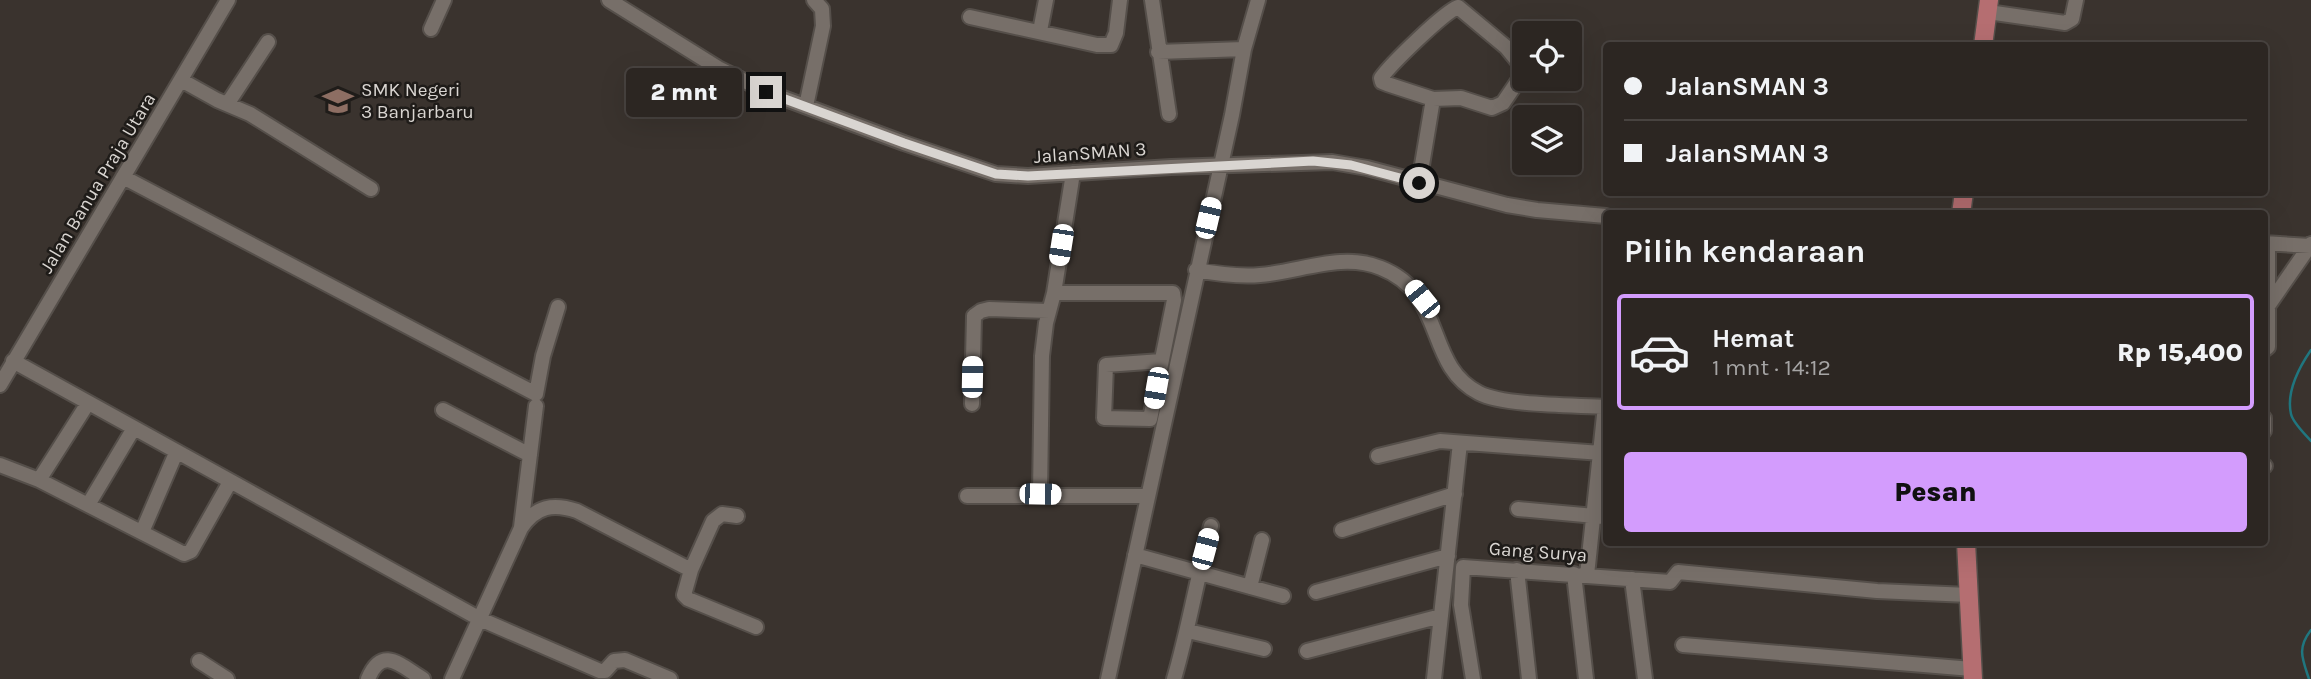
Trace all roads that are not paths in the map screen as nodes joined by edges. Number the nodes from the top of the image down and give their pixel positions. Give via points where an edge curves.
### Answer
1 (228, 0) edge
2 (444, 0) edge
3 (608, 0) edge
4 (814, 0) edge
5 (1046, 0) edge
6 (1120, 0) edge
7 (1152, 0) edge
8 (1258, 0) edge
9 (2077, 0) edge
10 (1989, 6) edge
11 (970, 17) dead end
12 (431, 29) dead end
13 (1040, 31) junction
14 (268, 41) dead end
15 (1984, 42) edge
16 (1244, 49) junction
17 (1158, 51) junction
18 (1512, 54) edge
19 (181, 80) junction
20 (1512, 89) edge
21 (1433, 99) junction
22 (228, 103) junction
23 (806, 106) junction
24 (1168, 114) dead end
25 (1219, 166) junction
26 (1073, 173) junction
27 (124, 177) junction
28 (1419, 183) junction
29 (371, 188) dead end
30 (1603, 216) edge
31 (2268, 243) edge
32 (2310, 245) edge
33 (1196, 270) junction
34 (1054, 293) junction
35 (2268, 306) edge
36 (558, 307) dead end
37 (1049, 311) junction
38 (2268, 318) edge
39 (2268, 347) edge
40 (13, 361) junction
41 (1161, 361) junction
42 (0, 384) edge
43 (88, 402) junction
44 (972, 404) dead end
45 (536, 406) dead end
46 (1603, 406) edge
47 (443, 410) dead end
48 (134, 428) junction
49 (1603, 434) edge
50 (1460, 443) junction
51 (176, 453) junction
52 (1601, 453) junction
53 (530, 455) junction
54 (1378, 456) dead end
55 (0, 465) edge
56 (39, 480) junction
57 (230, 482) junction
58 (1040, 494) junction
59 (1455, 494) junction
60 (967, 496) dead end
61 (1147, 496) junction
62 (88, 505) junction
63 (1518, 509) dead end
64 (737, 516) dead end
65 (1600, 516) edge
66 (1211, 526) dead end
67 (520, 528) junction
68 (1342, 530) dead end
69 (142, 532) junction
70 (1262, 540) dead end
71 (1966, 546) edge
72 (1135, 555) junction
73 (1447, 561) junction
74 (1463, 567) junction
75 (691, 570) junction
76 (1517, 570) junction
77 (1199, 573) junction
78 (1580, 575) junction
79 (1632, 579) junction
80 (1250, 587) junction
81 (1316, 592) dead end
82 (1969, 595) junction
83 (1283, 596) dead end
84 (1441, 617) junction
85 (480, 619) junction
86 (756, 627) dead end
87 (1188, 631) junction
88 (1683, 645) dead end
89 (1264, 649) dead end
90 (1307, 651) dead end
91 (199, 661) dead end
92 (1972, 674) edge
93 (227, 679) edge
94 (368, 679) edge
95 (423, 679) edge
96 (452, 679) edge
97 (670, 679) edge
98 (1108, 679) edge
99 (1174, 679) edge
100 (1434, 679) edge
101 (1473, 679) edge
102 (1529, 679) edge
103 (1586, 679) edge
104 (1645, 679) edge

1 - 19 street, Jalan Banua Praja Utara
2 - 12 street
3 - 23 street, JalanSMAN 3 via 718,68
4 - 23 street via 821,9 823,26
5 - 13 street
6 - 13 street via 1111,45
7 - 17 street
8 - 16 street
9 - 10 street via 2072,19 2065,23
10 - 15 main road
11 - 13 street
14 - 22 street
16 - 17 street
16 - 25 street
17 - 24 street
18 - 21 street via 1461,7 1454,7 1381,78
19 - 22 street
19 - 27 street, Jalan Banua Praja Utara
20 - 21 street via 1503,103 1492,108 1461,99
21 - 28 street
22 - 29 street
23 - 26 street, JalanSMAN 3 via 996,174
25 - 26 street, JalanSMAN 3
25 - 28 street, JalanSMAN 3 via 1332,162
25 - 33 street
26 - 34 street
27 - 36 street via 536,394
27 - 40 street, Jalan Banua Praja Utara
28 - 30 street, JalanSMAN 3 via 1517,207
31 - 32 street
32 - 35 street
33 - 46 street via 1261,275 1337,262 1383,268 1422,299 1445,359 1480,394
33 - 61 street
34 - 37 street
34 - 41 street via 1172,293
37 - 44 street via 989,309 974,316
37 - 58 street via 1042,356
38 - 39 street
40 - 42 street, Jalan Banua Praja Utara
40 - 43 street
41 - 41 street via 1150,419 1104,418 1106,365
43 - 48 street
43 - 56 street
45 - 53 street
47 - 53 street
48 - 51 street
48 - 62 street
49 - 52 street
50 - 52 street
50 - 54 street via 1440,441
50 - 59 street
51 - 57 street
51 - 69 street
52 - 65 street
53 - 67 street
55 - 56 street
56 - 62 street
57 - 69 street via 191,551 180,553
57 - 85 street
58 - 60 street
58 - 61 street
59 - 68 street
59 - 73 street
61 - 72 street
62 - 69 street
63 - 65 street
64 - 75 street via 722,514 713,521
65 - 78 street
66 - 77 street
67 - 75 street via 540,509 564,506
67 - 85 street
70 - 80 street
71 - 82 main road
72 - 77 street
72 - 98 street
73 - 74 street
73 - 81 street
73 - 84 street
74 - 76 street, Gang Surya
74 - 101 street, Gang Surya via 1461,605
75 - 86 street via 683,590 688,599
76 - 78 street, Gang Surya
76 - 102 street
77 - 80 street
77 - 87 street
78 - 79 street, Gang Surya
78 - 103 street
79 - 82 street, Gang Surya via 1670,582 1678,572
79 - 104 street
80 - 83 street
82 - 92 main road
84 - 90 street
84 - 100 street
85 - 96 street
85 - 97 street via 600,671 614,661 625,660
87 - 89 street
87 - 99 street
88 - 92 street
91 - 93 street
94 - 95 street via 373,666 389,659

